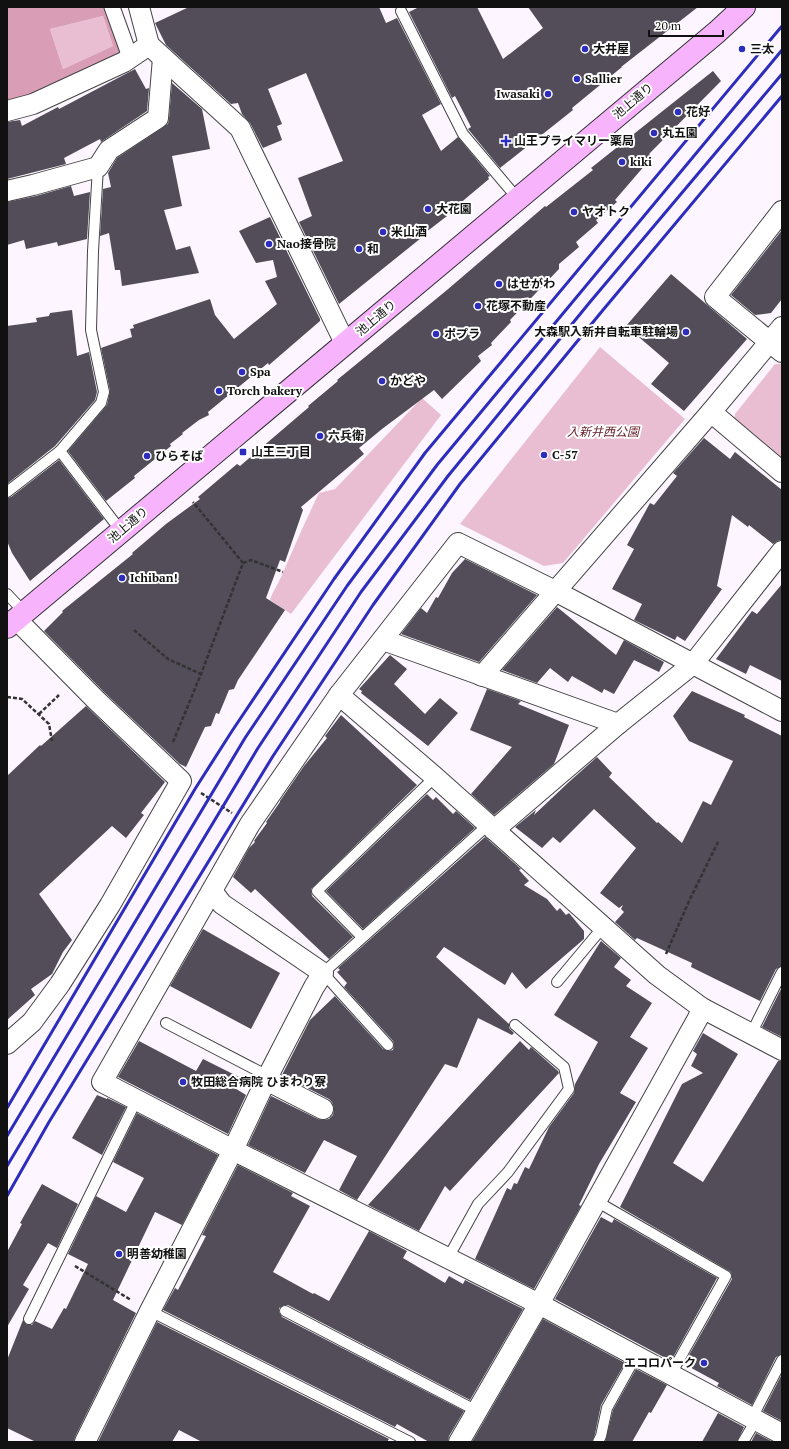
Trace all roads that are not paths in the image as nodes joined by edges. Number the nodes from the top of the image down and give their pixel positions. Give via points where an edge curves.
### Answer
1 (112, 7) edge
2 (139, 7) edge
3 (744, 7) edge
4 (401, 11) dead end
5 (156, 52) junction
6 (130, 57) junction
7 (7, 111) edge
8 (98, 167) junction
9 (7, 191) edge
10 (518, 199) junction
11 (782, 211) edge
12 (782, 326) edge
13 (346, 343) junction
14 (776, 347) edge
15 (711, 412) junction
16 (60, 451) junction
17 (782, 472) edge
18 (7, 492) edge
19 (121, 531) junction
20 (782, 551) edge
21 (555, 591) junction
22 (7, 594) edge
23 (16, 619) edge
24 (383, 640) junction
25 (693, 664) junction
26 (482, 676) junction
27 (339, 695) junction
28 (782, 711) edge
29 (613, 733) junction
30 (435, 777) junction
31 (491, 828) junction
32 (212, 891) junction
33 (603, 926) junction
34 (362, 937) junction
35 (782, 972) edge
36 (323, 973) junction
37 (557, 982) dead end
38 (702, 1008) junction
39 (166, 1023) dead end
40 (515, 1025) dead end
41 (751, 1034) junction
42 (8, 1041) edge
43 (388, 1045) dead end
44 (782, 1050) edge
45 (268, 1076) junction
46 (136, 1101) junction
47 (324, 1109) dead end
48 (233, 1150) junction
49 (596, 1201) junction
50 (448, 1258) junction
51 (539, 1304) junction
52 (150, 1311) junction
53 (284, 1311) dead end
54 (29, 1319) dead end
55 (636, 1356) junction
56 (782, 1360) edge
57 (670, 1374) junction
58 (477, 1410) junction
59 (754, 1419) junction
60 (782, 1434) edge
61 (85, 1442) edge
62 (410, 1442) edge
63 (459, 1442) edge
64 (598, 1442) edge
65 (743, 1442) edge

1 - 6 street
2 - 5 street
3 - 10 main road, 池上通り
4 - 10 lane via 463,134
5 - 6 street
5 - 8 street via 158,118 109,150
5 - 13 street via 240,128
6 - 7 street via 33,104
8 - 9 street
8 - 16 lane via 91,330 104,392 102,403
10 - 13 main road, 池上通り
11 - 14 street via 714,297
12 - 14 street
13 - 19 main road, 池上通り
14 - 15 street
15 - 17 street
15 - 21 street
16 - 18 lane
16 - 19 lane
19 - 23 main road, 池上通り
20 - 25 street
21 - 24 street via 458,543
21 - 25 street
21 - 26 street
22 - 23 lane
23 - 42 street via 181,781 110,905 60,984 32,1022
24 - 26 street
24 - 27 street
25 - 28 street
25 - 29 street
26 - 29 street
27 - 30 street
27 - 32 street via 250,824
29 - 31 street
30 - 31 street
30 - 34 lane via 317,891
31 - 33 street
31 - 34 lane
32 - 36 street via 222,904
32 - 46 street via 102,1082
33 - 37 lane
33 - 38 street via 657,975
34 - 36 lane
35 - 41 lane
36 - 43 lane
36 - 45 street
38 - 41 street
38 - 49 street
39 - 45 lane
40 - 50 lane via 564,1067 569,1089 508,1172 478,1204
41 - 44 street
45 - 47 street via 276,1085
45 - 48 street
46 - 48 street
46 - 54 lane
48 - 50 street
48 - 52 street
49 - 51 street
49 - 57 lane via 726,1276
50 - 51 street
51 - 55 street
51 - 58 street
52 - 61 street
52 - 62 lane
53 - 58 lane
55 - 57 street
55 - 64 lane via 607,1408
56 - 59 lane
57 - 59 street
58 - 63 street
59 - 60 street
59 - 65 lane

